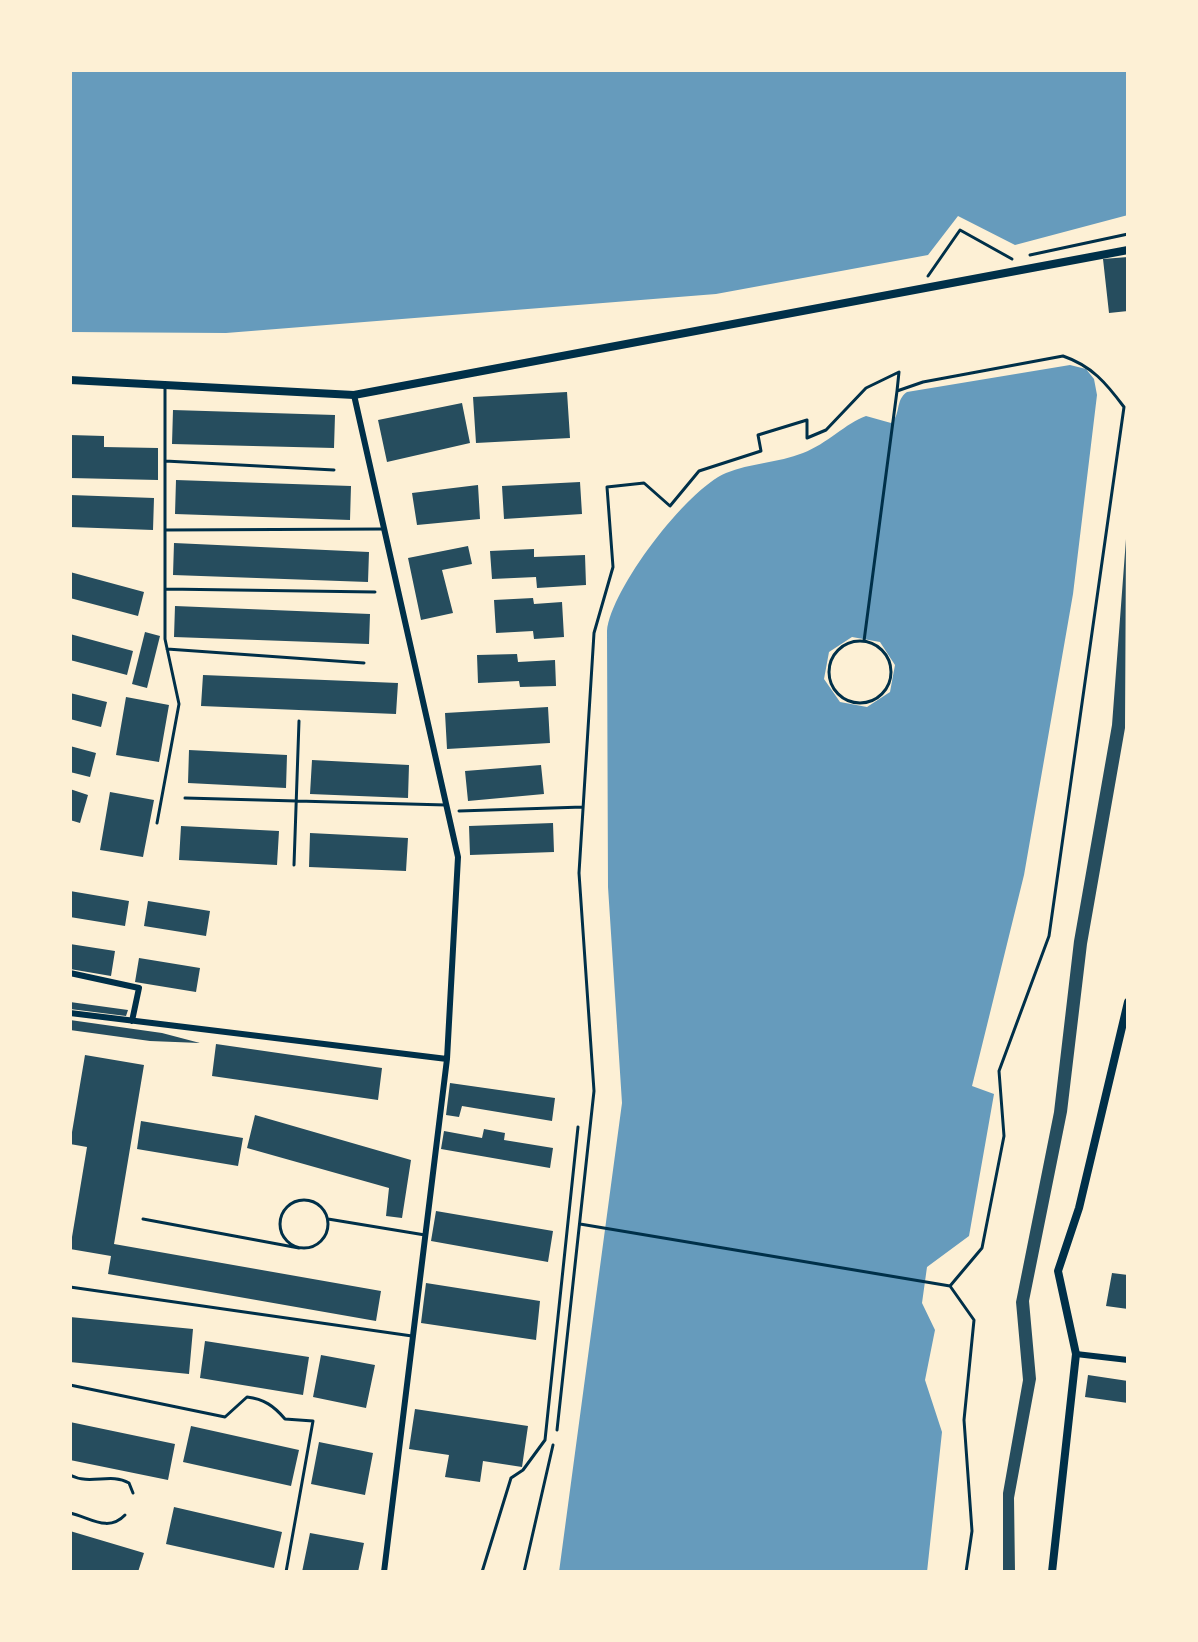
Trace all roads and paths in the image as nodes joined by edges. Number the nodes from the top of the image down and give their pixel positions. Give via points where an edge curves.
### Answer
1 (1128, 250) edge
2 (1012, 259) dead end
3 (928, 276) dead end
4 (70, 380) edge
5 (165, 384) junction
6 (896, 394) junction
7 (354, 395) junction
8 (165, 461) junction
9 (334, 470) dead end
10 (384, 529) junction
11 (165, 530) junction
12 (165, 589) junction
13 (375, 592) dead end
14 (864, 639) junction
15 (167, 649) junction
16 (364, 663) dead end
17 (299, 721) dead end
18 (185, 798) dead end
19 (297, 801) junction
20 (583, 807) junction
21 (447, 808) junction
22 (157, 823) dead end
23 (294, 865) dead end
24 (70, 973) edge
25 (1128, 1002) edge
26 (70, 1013) edge
27 (132, 1021) junction
28 (447, 1059) junction
29 (578, 1127) dead end
30 (143, 1219) dead end
31 (328, 1219) junction
32 (580, 1224) junction
33 (425, 1235) junction
34 (299, 1248) junction
35 (950, 1286) junction
36 (70, 1287) edge
37 (412, 1336) junction
38 (1076, 1354) junction
39 (1128, 1360) edge
40 (70, 1385) edge
41 (70, 1475) edge
42 (133, 1493) dead end
43 (70, 1513) edge
44 (125, 1515) dead end
45 (286, 1572) edge
46 (384, 1572) edge
47 (482, 1572) edge
48 (524, 1572) edge
49 (966, 1572) edge
50 (1052, 1572) edge

1 - 7 street
2 - 3 path via 960,230
4 - 5 street
5 - 7 street
5 - 8 lane
6 - 14 path
6 - 20 path via 899,372 866,388 826,430 807,438 807,420 758,435 761,451 699,471 670,506 644,483 607,487 613,567 594,633
6 - 35 path via 923,382 1063,356 1102,378 1124,407 1049,936 999,1071 1004,1136 982,1248
7 - 10 street
8 - 9 lane
8 - 11 lane
10 - 11 lane
10 - 21 street
11 - 12 lane
12 - 13 lane
12 - 15 lane
14 - 14 path via 836,651 829,670 842,698 861,703 887,688 892,668 883,650
15 - 16 lane
15 - 22 lane via 179,704
17 - 19 lane
18 - 19 lane
19 - 21 lane
19 - 23 lane
20 - 21 path
20 - 32 path via 579,873 594,1091
21 - 28 street via 458,857
24 - 27 street via 139,988
25 - 38 street via 1079,1208 1058,1271
26 - 27 street
27 - 28 street
28 - 33 street
29 - 47 lane via 545,1440 511,1478
30 - 34 lane
31 - 33 lane
31 - 34 lane via 321,1241
31 - 34 lane via 312,1201 289,1204 279,1225 285,1240
32 - 35 path
32 - 48 path via 560,1417
33 - 37 street
35 - 49 path via 974,1320 964,1420 972,1531
36 - 37 lane
37 - 46 street
38 - 39 street
38 - 50 street
40 - 45 path via 225,1417 247,1397 259,1398 285,1419 313,1421
41 - 42 path via 90,1481 117,1476
43 - 44 path via 94,1524 119,1521

